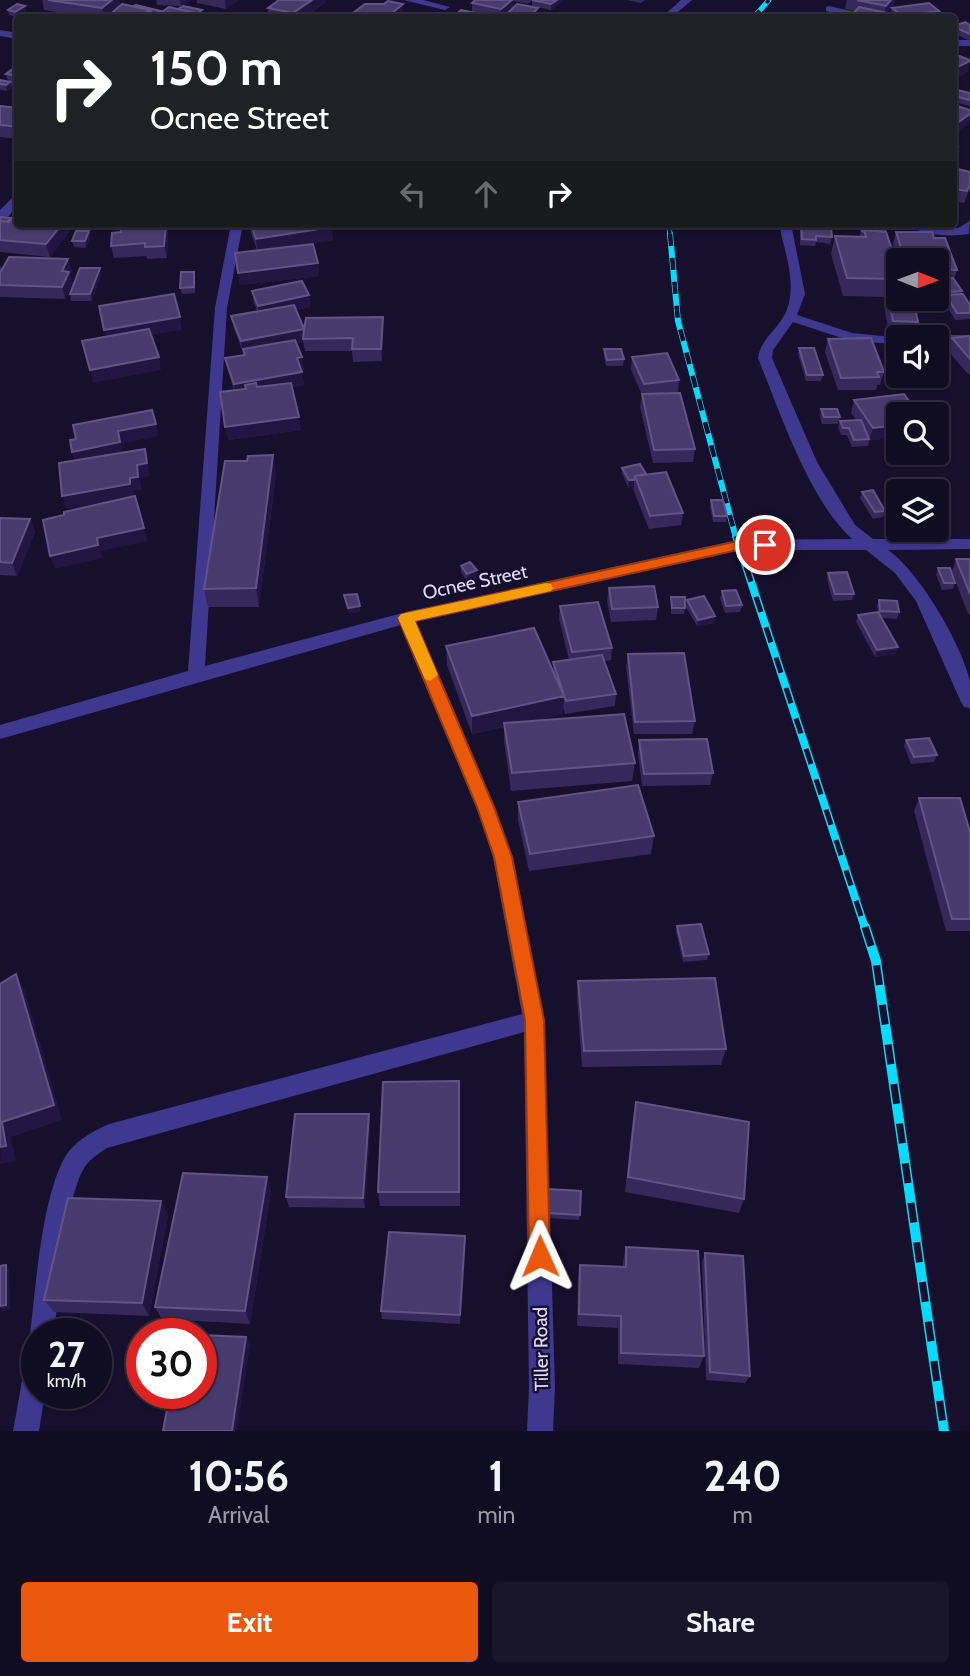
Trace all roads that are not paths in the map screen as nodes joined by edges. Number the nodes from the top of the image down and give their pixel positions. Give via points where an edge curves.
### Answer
1 (408, 0) edge
2 (455, 0) edge
3 (687, 0) edge
4 (836, 0) edge
5 (445, 7) junction
6 (829, 9) junction
7 (436, 14) edge
8 (671, 14) edge
9 (823, 14) edge
10 (852, 14) edge
11 (14, 199) edge
12 (0, 218) edge
13 (970, 225) edge
14 (236, 228) edge
15 (786, 228) edge
16 (923, 228) edge
17 (790, 317) junction
18 (886, 339) edge
19 (970, 339) edge
20 (949, 340) edge
21 (970, 544) edge
22 (873, 545) junction
23 (406, 618) junction
24 (196, 675) junction
25 (970, 702) edge
26 (0, 732) edge
27 (534, 1020) junction
28 (45, 1318) edge
29 (30, 1409) edge
30 (26, 1431) edge
31 (540, 1431) edge

1 - 5 street
2 - 5 street
3 - 8 street
4 - 6 street
5 - 7 street
6 - 9 street
6 - 10 street
11 - 12 street
13 - 16 street via 952,233
14 - 24 street via 221,308
15 - 17 street via 799,294
17 - 18 street via 851,337
17 - 22 street via 765,358 804,452 844,522
19 - 20 street
21 - 22 street, Ocnee Street
22 - 23 street, Ocnee Street via 738,545
22 - 25 street via 904,572 929,608
23 - 24 street, Ocnee Street
23 - 27 street, Tiller Road via 503,857
24 - 26 street, Ocnee Street
27 - 28 street via 109,1135 87,1147 73,1164 64,1194
27 - 31 street, Tiller Road
29 - 30 street

